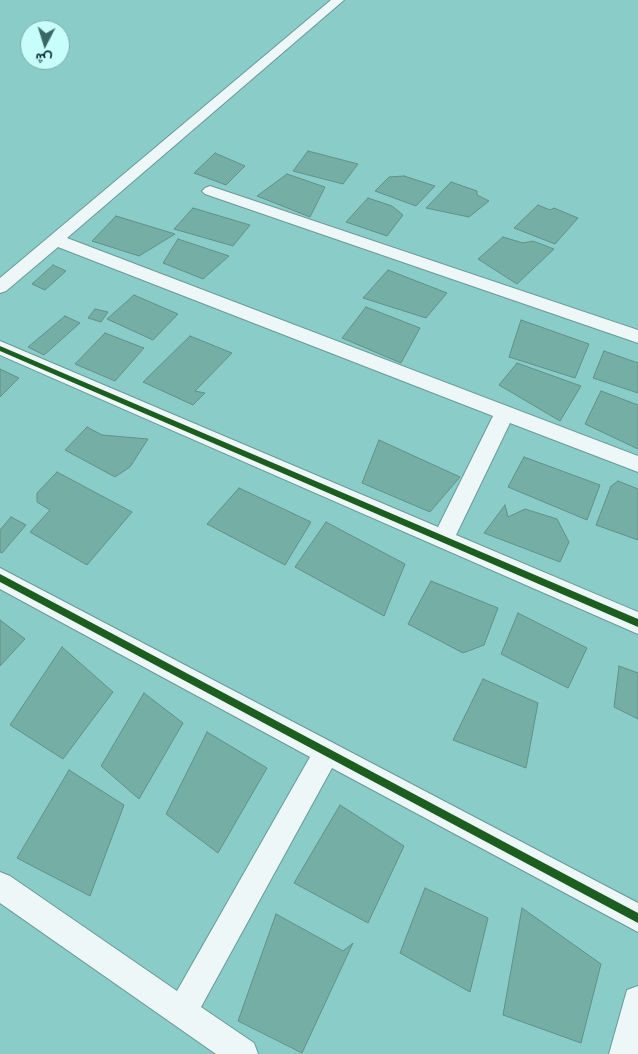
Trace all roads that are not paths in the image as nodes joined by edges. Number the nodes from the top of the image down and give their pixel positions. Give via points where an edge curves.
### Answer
1 (338, 0) edge
2 (210, 192) dead end
3 (56, 240) junction
4 (0, 288) edge
5 (638, 337) edge
6 (0, 348) edge
7 (505, 412) junction
8 (638, 464) edge
9 (443, 539) junction
10 (0, 578) edge
11 (638, 623) edge
12 (327, 752) junction
13 (0, 886) edge
14 (638, 918) edge
15 (638, 1001) edge
16 (182, 1012) junction
17 (244, 1054) edge
18 (624, 1054) edge

1 - 3 street
2 - 5 street
3 - 4 street
3 - 7 street
6 - 9 street
7 - 8 street
7 - 9 street
9 - 11 street
10 - 12 street
12 - 14 street
12 - 16 street
13 - 16 street
15 - 18 street
16 - 17 street

